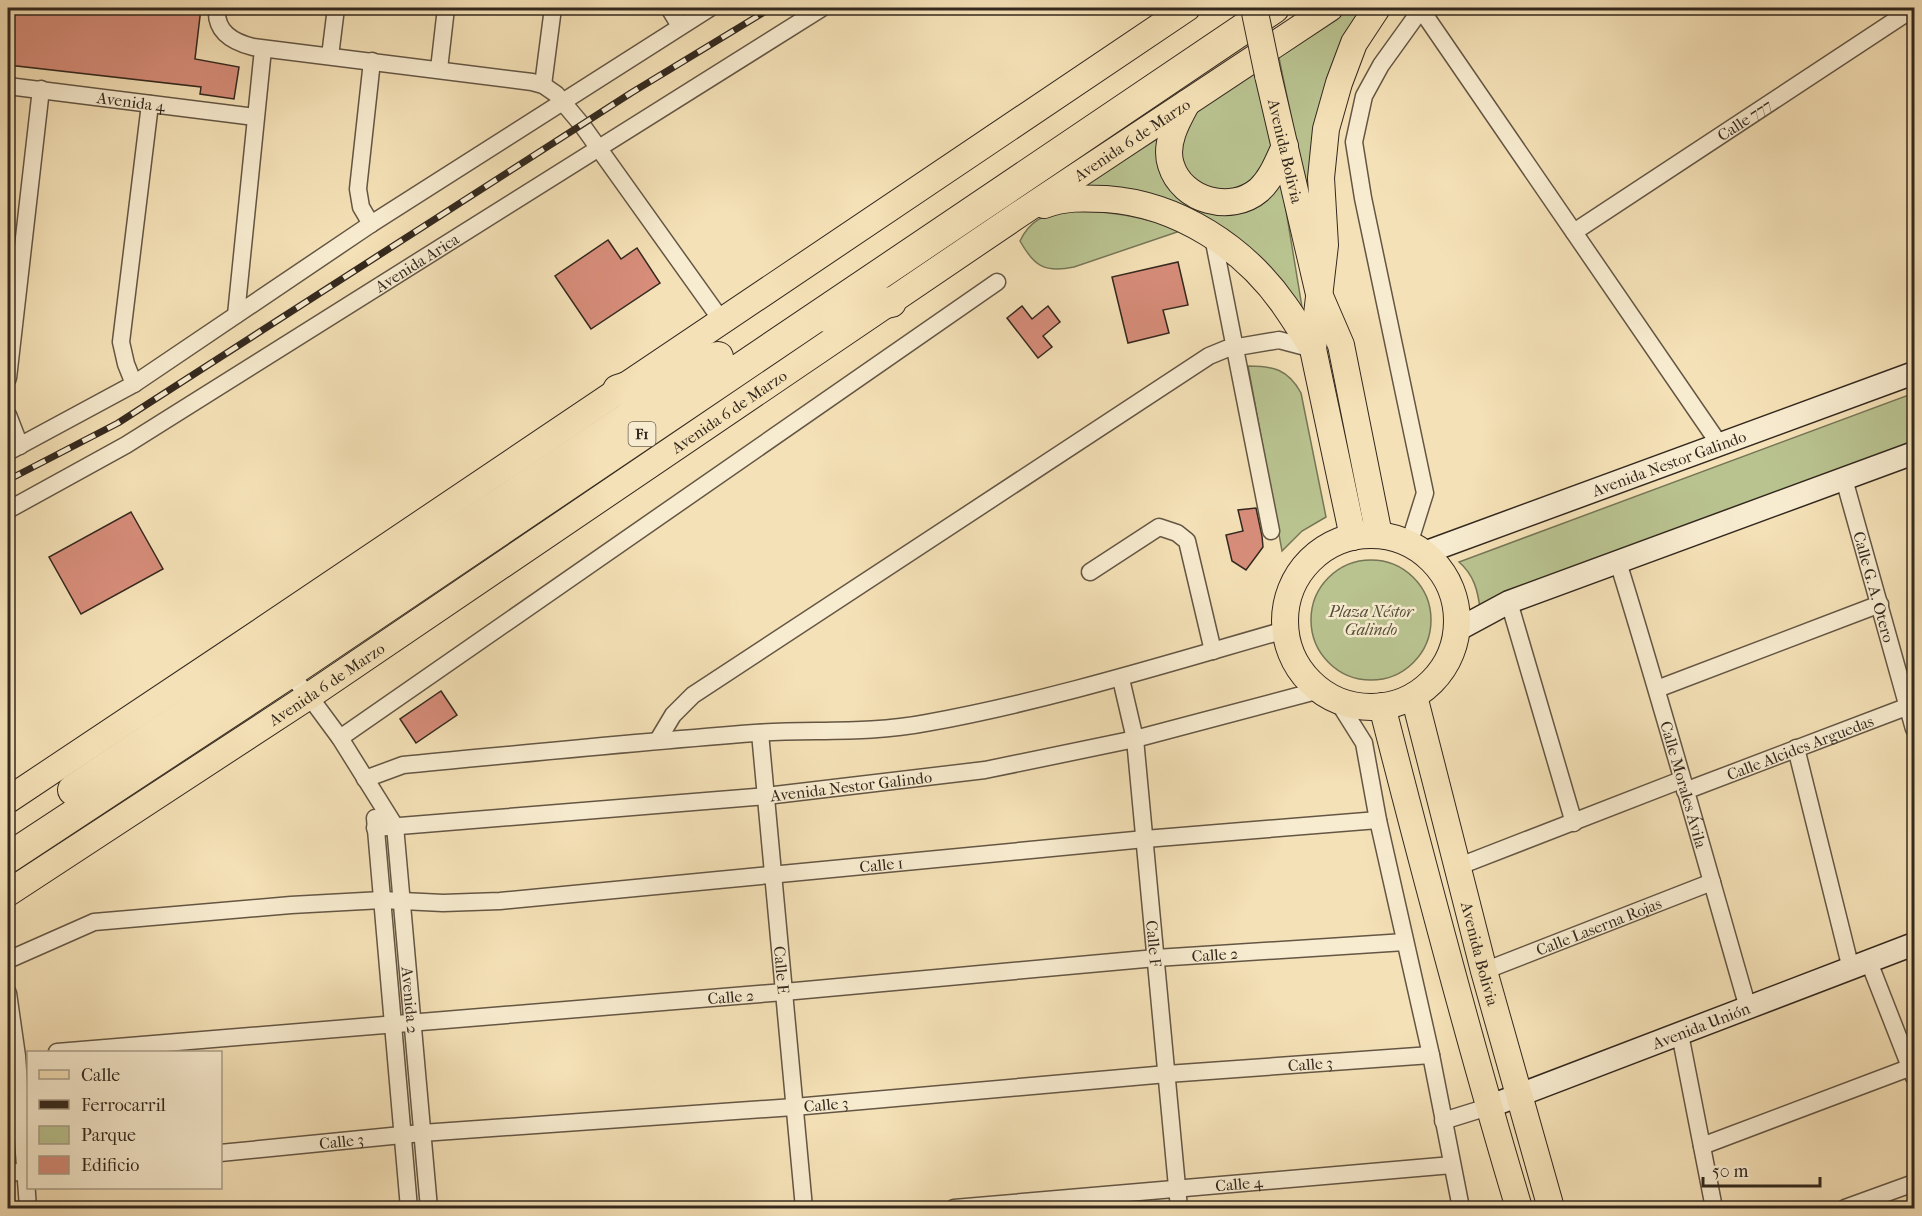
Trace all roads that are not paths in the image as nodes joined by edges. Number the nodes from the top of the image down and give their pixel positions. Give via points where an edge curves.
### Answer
1 (217, 8) edge
2 (336, 8) edge
3 (447, 8) edge
4 (552, 8) edge
5 (669, 8) edge
6 (710, 8) edge
7 (822, 8) edge
8 (1168, 8) edge
9 (1187, 8) edge
10 (1239, 8) edge
11 (1254, 8) edge
12 (1274, 8) edge
13 (1330, 8) edge
14 (1377, 8) edge
15 (1421, 8) edge
16 (1914, 8) edge
17 (680, 26) junction
18 (1145, 37) junction
19 (263, 49) junction
20 (330, 56) junction
21 (372, 62) junction
22 (439, 69) junction
23 (8, 86) edge
24 (543, 86) junction
25 (40, 89) junction
26 (562, 101) junction
27 (1186, 103) junction
28 (150, 104) junction
29 (255, 117) junction
30 (1285, 146) junction
31 (599, 148) junction
32 (1018, 215) junction
33 (371, 224) junction
34 (1574, 232) junction
35 (1213, 237) junction
36 (998, 282) dead end
37 (1319, 294) junction
38 (891, 302) junction
39 (236, 315) junction
40 (722, 321) junction
41 (809, 321) junction
42 (1235, 347) junction
43 (1312, 348) junction
44 (718, 357) junction
45 (1914, 373) edge
46 (8, 378) edge
47 (134, 384) junction
48 (618, 390) junction
49 (8, 415) edge
50 (1720, 445) junction
51 (14, 449) edge
52 (1914, 453) edge
53 (1844, 479) junction
54 (8, 510) edge
55 (1270, 531) dead end
56 (1379, 535) junction
57 (1353, 537) junction
58 (1416, 549) junction
59 (1618, 562) junction
60 (1089, 572) dead end
61 (1509, 602) junction
62 (1880, 604) junction
63 (1285, 630) junction
64 (1457, 630) junction
65 (239, 646) junction
66 (1213, 651) junction
67 (277, 667) junction
68 (1121, 679) junction
69 (1657, 689) junction
70 (1329, 695) junction
71 (309, 696) junction
72 (1414, 696) junction
73 (1911, 705) edge
74 (1382, 706) junction
75 (1914, 729) edge
76 (760, 733) junction
77 (340, 738) junction
78 (1135, 739) junction
79 (658, 740) junction
80 (1796, 748) junction
81 (365, 779) junction
82 (1683, 785) junction
83 (375, 796) junction
84 (766, 796) junction
85 (8, 800) edge
86 (1378, 819) junction
87 (1574, 823) junction
88 (395, 826) junction
89 (375, 828) junction
90 (8, 834) edge
91 (1145, 839) junction
92 (8, 858) edge
93 (1457, 867) junction
94 (773, 875) junction
95 (1712, 882) junction
96 (8, 893) edge
97 (382, 900) junction
98 (402, 901) junction
99 (1405, 942) junction
100 (1914, 944) edge
101 (1156, 958) junction
102 (8, 960) edge
103 (1860, 965) junction
104 (1484, 971) junction
105 (784, 992) junction
106 (8, 993) edge
107 (1748, 1008) junction
108 (413, 1023) junction
109 (393, 1025) junction
110 (1680, 1034) junction
111 (81, 1051) edge
112 (1431, 1055) junction
113 (18, 1056) edge
114 (1913, 1071) edge
115 (1167, 1074) junction
116 (1521, 1095) junction
117 (794, 1107) junction
118 (1488, 1107) junction
119 (1443, 1121) junction
120 (422, 1133) junction
121 (402, 1135) junction
122 (1702, 1146) junction
123 (222, 1153) edge
124 (1452, 1165) junction
125 (20, 1172) edge
126 (1913, 1187) edge
127 (1177, 1189) junction
128 (28, 1209) edge
129 (409, 1209) edge
130 (429, 1209) edge
131 (804, 1209) edge
132 (954, 1209) edge
133 (1179, 1209) edge
134 (1461, 1209) edge
135 (1519, 1209) edge
136 (1551, 1209) edge
137 (1714, 1209) edge
138 (1845, 1209) edge

1 - 19 street via 217,20 230,39
2 - 20 street
3 - 22 street
4 - 24 street
5 - 17 street
6 - 17 street
7 - 31 street, Avenida Arica
8 - 18 main road
9 - 18 main road
10 - 44 highway, Avenida 6 de Marzo / F1
11 - 30 main road, Avenida Bolivia, bridge
12 - 41 highway, Avenida 6 de Marzo / F1
13 - 27 main road, Avenida 6 de Marzo
14 - 37 main road via 1354,43 1326,129
15 - 34 street
15 - 58 street via 1364,96 1354,142 1425,493
16 - 34 street, Calle 777
17 - 26 street
18 - 40 main road
19 - 20 street
19 - 29 street
20 - 21 street
21 - 22 street
21 - 33 street via 358,189 361,207
22 - 24 street
23 - 25 street, Avenida 4
24 - 26 street
25 - 28 street, Avenida 4
25 - 46 street
26 - 31 street
26 - 33 street
27 - 30 main road via 1174,125 1171,165 1181,182 1197,196 1214,202 1236,202 1258,190 1273,172
27 - 32 main road, Avenida 6 de Marzo
28 - 29 street, Avenida 4
28 - 47 street via 121,342
29 - 39 street
30 - 37 main road, Avenida Bolivia
31 - 40 street
31 - 54 street, Avenida Arica via 126,445
32 - 35 main road via 1075,197 1118,200 1184,219
32 - 38 main road, Avenida 6 de Marzo
33 - 39 street
34 - 50 street
35 - 42 street
35 - 43 main road via 1256,271
36 - 77 street
37 - 43 main road, Avenida Bolivia
37 - 56 main road, Avenida Bolivia via 1341,345
38 - 41 highway
38 - 71 main road, Avenida 6 de Marzo
39 - 47 street
40 - 48 main road
41 - 67 highway, Avenida 6 de Marzo / F1
42 - 43 street via 1279,340
42 - 55 street
42 - 79 street via 1199,362 693,695 673,715
43 - 57 main road, Avenida Bolivia
44 - 48 highway
44 - 67 highway, Avenida 6 de Marzo / F1
45 - 50 street, Avenida Nestor Galindo
47 - 51 street
48 - 65 main road
49 - 51 street
50 - 58 street, Avenida Nestor Galindo
52 - 53 street
53 - 59 street
53 - 62 street, Calle G. A. Otero
56 - 57 main road
56 - 58 main road
57 - 63 main road via 1329,545 1309,561 1294,581 1286,605
58 - 64 main road via 1437,566 1447,581 1454,597
59 - 61 street
59 - 69 street, Calle Morales Ávila
60 - 66 street via 1159,527 1177,533 1187,542
61 - 64 street
61 - 87 street
62 - 69 street
62 - 73 street, Calle G. A. Otero
63 - 66 street
63 - 70 main road via 1295,660 1306,677
64 - 72 main road via 1443,668
65 - 67 street, Avenida 2
65 - 85 main road
66 - 68 street
67 - 71 street, Avenida 2
67 - 90 highway, Avenida 6 de Marzo / F1
67 - 92 highway, Avenida 6 de Marzo / F1
68 - 76 street via 924,724
68 - 78 street, Calle F
69 - 82 street, Calle Morales Ávila
70 - 74 main road via 1356,705
70 - 78 street, Avenida Nestor Galindo
70 - 86 street via 1364,743
71 - 77 street, Avenida 2
71 - 96 main road, Avenida 6 de Marzo
72 - 74 main road
72 - 93 main road, Avenida Bolivia
73 - 75 street, Calle G. A. Otero
73 - 80 street, Calle Alcides Arguedas
74 - 118 main road, Avenida Bolivia
76 - 79 street
76 - 84 street, Calle E
77 - 81 street, Avenida 2
78 - 84 street, Avenida Nestor Galindo via 984,770
78 - 91 street, Calle F
79 - 81 street via 403,765
80 - 82 street, Calle Alcides Arguedas
80 - 103 street
81 - 83 street, Avenida 2
82 - 87 street, Calle Alcides Arguedas
82 - 95 street, Calle Morales Ávila
83 - 88 street, Avenida 2
83 - 89 street, Avenida 2
84 - 88 street, Avenida Nestor Galindo
84 - 94 street, Calle E
86 - 91 street, Calle 1
86 - 99 street
87 - 93 street, Calle Alcides Arguedas
88 - 89 street, Avenida Nestor Galindo
88 - 98 street, Avenida 2
89 - 97 street, Avenida 2
91 - 94 street, Calle 1
91 - 101 street, Calle F
93 - 104 main road, Avenida Bolivia
94 - 98 street, Calle 1 via 500,901
94 - 105 street, Calle E
95 - 104 street, Calle Laserna Rojas
95 - 107 street, Calle Morales Ávila
97 - 98 street, Calle 1
97 - 102 street, Calle 1 via 94,921
97 - 109 street, Avenida 2
98 - 108 street, Avenida 2
99 - 101 street, Calle 2
99 - 112 street
100 - 103 street, Avenida Unión
101 - 105 street, Calle 2
101 - 115 street, Calle F
103 - 107 street, Avenida Unión
103 - 114 street
104 - 116 main road, Avenida Bolivia
105 - 108 street, Calle 2
105 - 117 street, Calle E
106 - 113 street
107 - 110 street, Avenida Unión
108 - 109 street, Calle 2
108 - 120 street, Avenida 2
109 - 111 street, Calle 2
109 - 121 street, Avenida 2
110 - 116 street, Avenida Unión
110 - 122 street
112 - 115 street, Calle 3
112 - 119 street
113 - 125 street
114 - 122 street
115 - 117 street, Calle 3
115 - 127 street, Calle F
116 - 118 street, Avenida Unión
116 - 136 main road, Avenida Bolivia
117 - 120 street, Calle 3
117 - 131 street, Calle E
118 - 119 street
118 - 135 main road, Avenida Bolivia
119 - 124 street
120 - 121 street, Calle 3
120 - 130 street, Avenida 2
121 - 123 street, Calle 3
121 - 129 street, Avenida 2
122 - 137 street
124 - 127 street, Calle 4
124 - 134 street
125 - 128 street
126 - 138 street
127 - 132 street, Calle 4
127 - 133 street, Calle F

